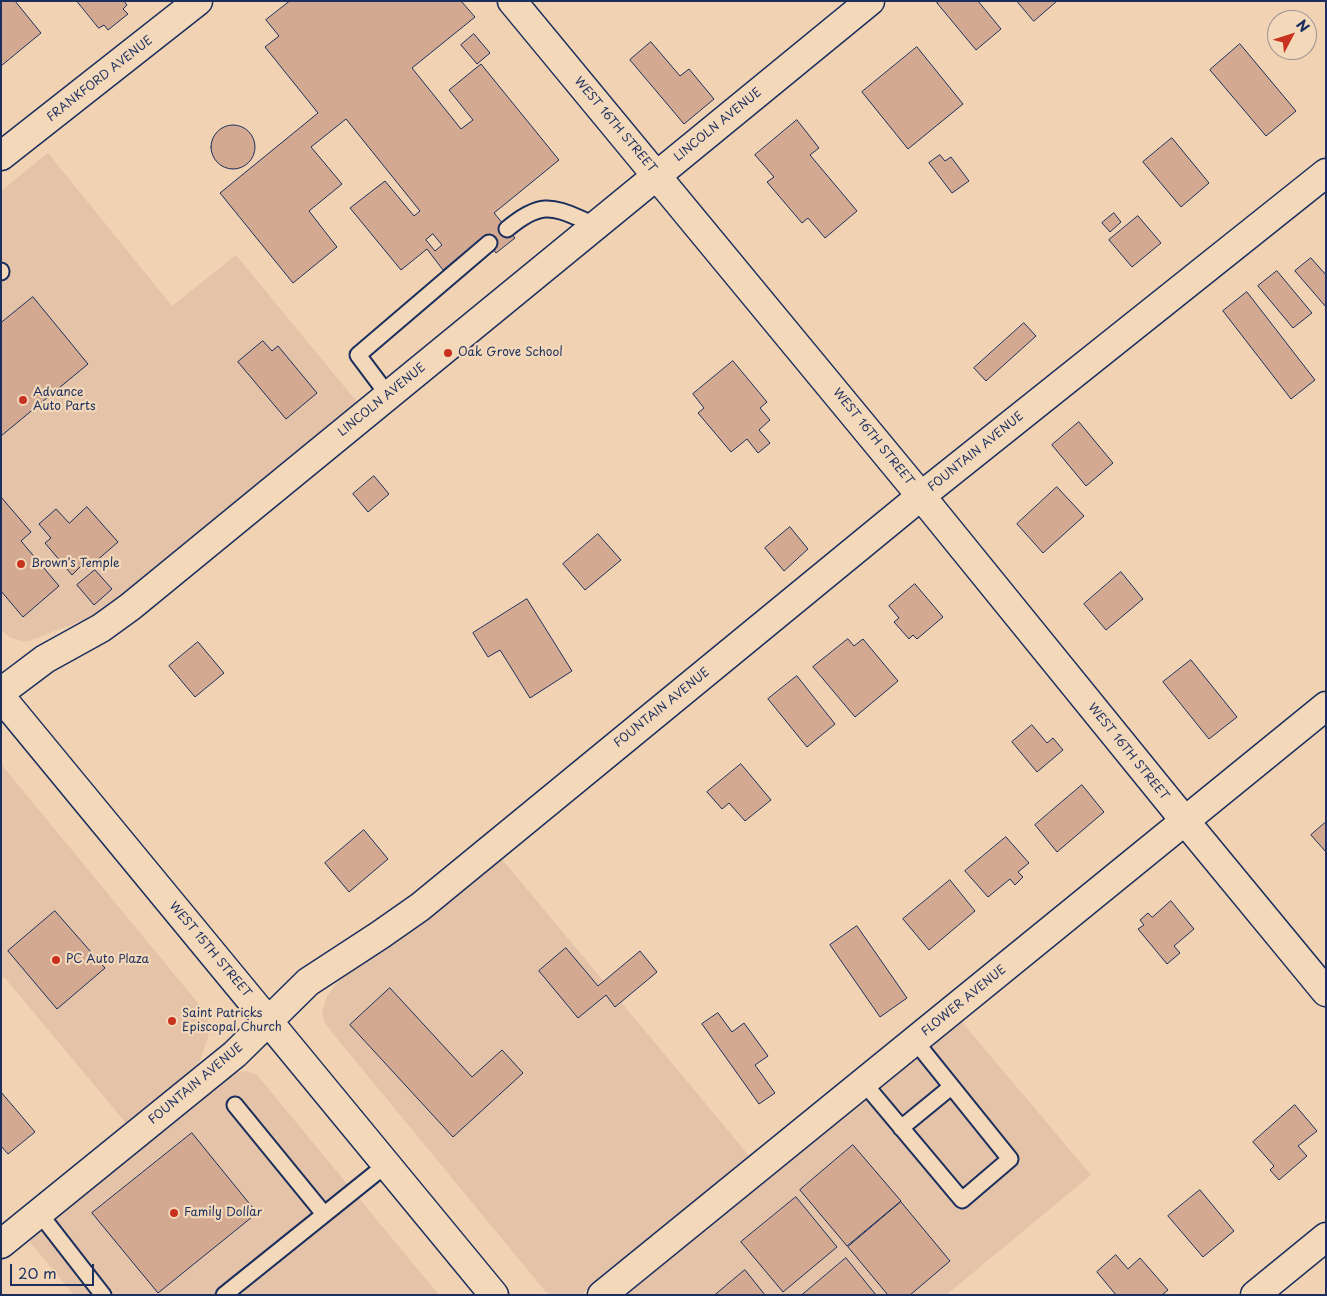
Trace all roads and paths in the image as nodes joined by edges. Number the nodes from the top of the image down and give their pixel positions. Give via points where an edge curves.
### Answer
1 (198, 1) edge
2 (512, 1) edge
3 (870, 1) edge
4 (1, 156) edge
5 (1326, 174) edge
6 (656, 175) junction
7 (596, 225) junction
8 (507, 229) dead end
9 (489, 243) dead end
10 (388, 395) junction
11 (921, 496) junction
12 (1, 692) edge
13 (1, 697) edge
14 (1326, 706) edge
15 (1185, 822) junction
16 (1326, 992) edge
17 (268, 1021) junction
18 (915, 1040) junction
19 (863, 1082) junction
20 (951, 1086) junction
21 (235, 1104) dead end
22 (901, 1128) junction
23 (387, 1164) junction
24 (40, 1214) junction
25 (324, 1214) junction
26 (1326, 1237) edge
27 (1, 1244) edge
28 (103, 1295) edge
29 (224, 1295) edge
30 (494, 1295) edge
31 (602, 1295) edge
32 (1255, 1295) edge

1 - 4 main road, FRANKFORD AVENUE
2 - 6 main road, WEST 16TH STREET
3 - 6 main road, LINCOLN AVENUE
5 - 11 main road, FOUNTAIN AVENUE
6 - 7 main road, LINCOLN AVENUE
6 - 11 main road, WEST 16TH STREET
7 - 8 lane via 555,208 538,209
7 - 10 main road, LINCOLN AVENUE
9 - 10 lane via 358,355
10 - 12 main road, LINCOLN AVENUE via 130,607 94,632 45,659
11 - 15 main road, WEST 16TH STREET
11 - 17 main road, FOUNTAIN AVENUE via 420,907 308,982
13 - 17 main road, WEST 15TH STREET
14 - 15 main road, FLOWER AVENUE
15 - 16 main road, WEST 16TH STREET
15 - 18 main road, FLOWER AVENUE
17 - 23 main road, WEST 15TH STREET
17 - 24 main road, FOUNTAIN AVENUE via 235,1054
18 - 19 main road, FLOWER AVENUE
18 - 20 lane
19 - 22 lane
19 - 31 main road, FLOWER AVENUE
20 - 22 lane
20 - 22 lane via 1010,1159 962,1200
21 - 25 lane
23 - 25 lane
23 - 30 main road, WEST 15TH STREET
24 - 27 main road, FOUNTAIN AVENUE
24 - 28 lane
25 - 29 lane
26 - 32 main road

